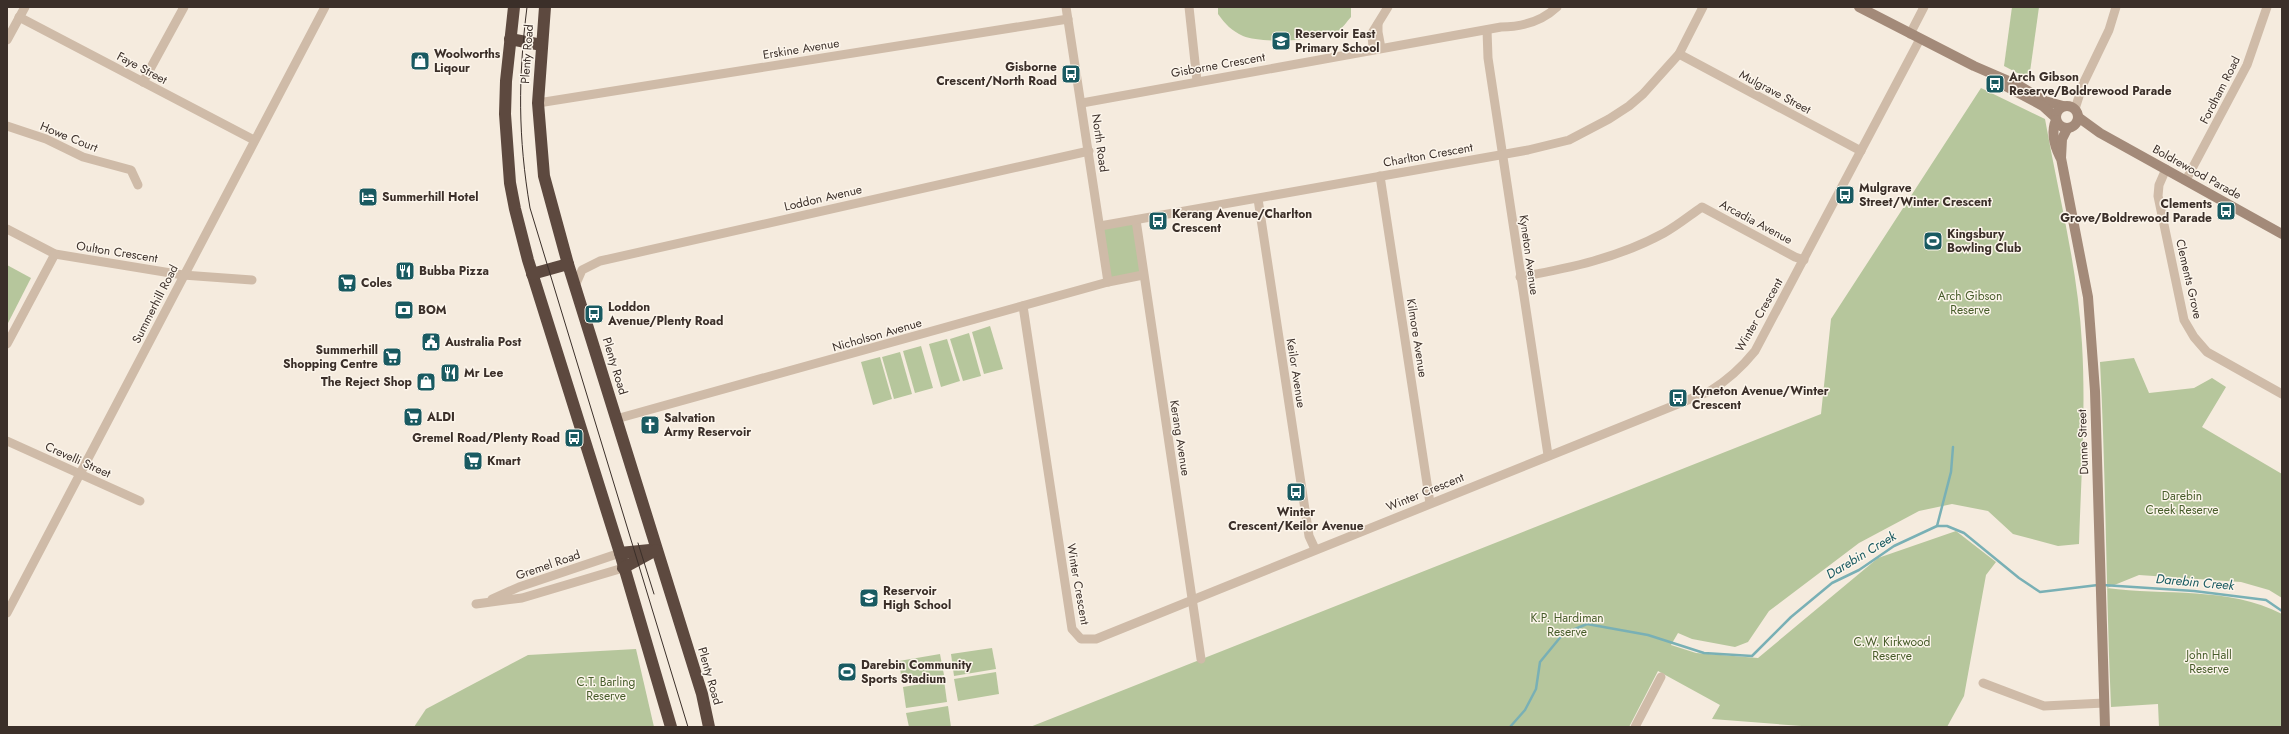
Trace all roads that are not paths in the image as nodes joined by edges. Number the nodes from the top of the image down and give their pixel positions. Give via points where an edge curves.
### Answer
1 (25, 7) edge
2 (184, 7) edge
3 (325, 7) edge
4 (514, 7) edge
5 (545, 7) edge
6 (1066, 7) edge
7 (1189, 7) edge
8 (1388, 7) edge
9 (1548, 7) edge
10 (1557, 7) edge
11 (1703, 7) edge
12 (1859, 7) edge
13 (1924, 7) edge
14 (2116, 7) edge
15 (2267, 7) edge
16 (19, 17) junction
17 (1068, 19) junction
18 (1501, 27) junction
19 (1484, 30) junction
20 (1910, 34) junction
21 (510, 39) junction
22 (1920, 39) junction
23 (7, 40) edge
24 (542, 46) junction
25 (1377, 49) junction
26 (1679, 54) junction
27 (1974, 66) junction
28 (1197, 81) junction
29 (143, 82) junction
30 (538, 103) junction
31 (1082, 103) junction
32 (2070, 109) junction
33 (2056, 118) junction
34 (7, 126) edge
35 (2070, 128) junction
36 (2100, 133) junction
37 (254, 140) junction
38 (1089, 151) junction
39 (1861, 151) junction
40 (1503, 154) junction
41 (2061, 158) junction
42 (2166, 169) junction
43 (1380, 176) junction
44 (2186, 180) junction
45 (138, 185) dead end
46 (1258, 199) junction
47 (1136, 220) junction
48 (1100, 226) junction
49 (7, 229) edge
50 (2282, 234) edge
51 (55, 254) junction
52 (1804, 260) junction
53 (568, 264) junction
54 (532, 274) junction
55 (183, 275) junction
56 (1143, 275) junction
57 (1520, 277) junction
58 (252, 280) dead end
59 (1108, 282) junction
60 (575, 286) junction
61 (1023, 306) junction
62 (7, 344) edge
63 (2282, 394) edge
64 (616, 419) junction
65 (7, 441) edge
66 (1548, 456) junction
67 (81, 474) junction
68 (140, 501) dead end
69 (1430, 503) junction
70 (1315, 549) junction
71 (656, 550) junction
72 (620, 553) junction
73 (623, 568) junction
74 (1192, 600) junction
75 (7, 613) edge
76 (1202, 659) dead end
77 (1661, 677) dead end
78 (1984, 683) dead end
79 (2104, 703) junction
80 (671, 727) edge
81 (709, 727) edge
82 (1635, 727) edge
83 (2105, 727) edge

1 - 16 street
2 - 29 street
3 - 37 street, Summerhill Road
4 - 21 highway, Plenty Road
5 - 24 highway, Plenty Road
6 - 17 street, North Road
7 - 28 street
8 - 25 street via 1371,38
9 - 18 street, Gisborne Crescent
10 - 18 street, Gisborne Crescent via 1531,23
11 - 26 street, Charlton Crescent
12 - 20 main road, Boldrewood Parade
13 - 20 street
14 - 32 street via 2109,30
15 - 44 street, Fordham Road via 2246,65
16 - 23 street
16 - 29 street, Faye Street
17 - 30 street, Erskine Avenue
17 - 31 street, North Road
18 - 19 street, Gisborne Crescent
19 - 25 street, Gisborne Crescent
19 - 40 street, Kyneton Avenue
20 - 22 main road, Boldrewood Parade
21 - 24 highway
21 - 54 highway, Plenty Road via 506,114 510,183
22 - 27 main road, Boldrewood Parade
22 - 39 street, Winter Crescent
24 - 30 highway, Plenty Road
25 - 28 street, Gisborne Crescent
26 - 39 street, Mulgrave Street
26 - 40 street, Charlton Crescent via 1643,94 1609,119 1569,140
27 - 32 main road, Boldrewood Parade via 2018,85 2045,101
27 - 33 main road, Boldrewood Parade via 2015,93 2043,106
28 - 31 street, Gisborne Crescent
29 - 37 street, Faye Street
30 - 53 highway, Plenty Road via 544,176
31 - 38 street, North Road
32 - 33 main road via 2057,111
32 - 35 main road, Dunne Street
32 - 36 main road, Boldrewood Parade
33 - 35 main road, Boldrewood Parade via 2060,126
33 - 41 main road, Dunne Street via 2054,139
34 - 45 street, Howe Court via 46,139 83,157 131,170
35 - 36 main road, Boldrewood Parade
35 - 41 main road, Dunne Street via 2062,139
36 - 42 main road, Boldrewood Parade
37 - 55 street, Summerhill Road
38 - 48 street, North Road
38 - 60 street, Loddon Avenue via 600,261 582,270
39 - 52 street, Winter Crescent
40 - 43 street, Charlton Crescent
40 - 57 street, Kyneton Avenue
41 - 79 main road, Dunne Street via 2088,297 2095,391
42 - 44 main road, Boldrewood Parade
42 - 63 street, Clements Grove via 2159,185 2158,196 2184,320 2207,352
43 - 46 street, Charlton Crescent
43 - 69 street, Kilmore Avenue
44 - 50 main road, Boldrewood Parade
46 - 47 street, Charlton Crescent
46 - 70 street, Keilor Avenue via 1309,536
47 - 48 street, Charlton Crescent
47 - 56 street, Kerang Avenue
48 - 59 street, North Road
49 - 51 street, Oulton Crescent
51 - 55 street, Oulton Crescent
51 - 62 street
52 - 57 street, Arcadia Avenue via 1702,208 1664,233 1628,250 1588,264
52 - 66 street, Winter Crescent via 1755,351 1742,367 1723,383 1710,391
53 - 54 highway
53 - 60 highway, Plenty Road
54 - 72 highway, Plenty Road
55 - 58 street, Oulton Crescent
55 - 67 street, Summerhill Road
56 - 59 street, Nicholson Avenue
56 - 74 street, Kerang Avenue
57 - 66 street, Kyneton Avenue
59 - 61 street, Nicholson Avenue
60 - 64 highway, Plenty Road
61 - 64 street, Nicholson Avenue
61 - 74 street, Winter Crescent via 1074,634 1086,640 1096,639
64 - 71 highway, Plenty Road
65 - 67 street, Crevelli Street
66 - 69 street, Winter Crescent
67 - 68 street, Crevelli Street
67 - 75 street, Summerhill Road
69 - 70 street, Winter Crescent
70 - 74 street, Winter Crescent
71 - 72 highway
71 - 73 highway
71 - 81 highway, Plenty Road via 702,694
72 - 73 highway, Plenty Road
72 - 73 street, Gremel Road via 518,587 481,603 522,598
73 - 80 highway, Plenty Road
74 - 76 street, Kerang Avenue
77 - 82 street
78 - 79 street via 2044,706
79 - 83 main road, Dunne Street

